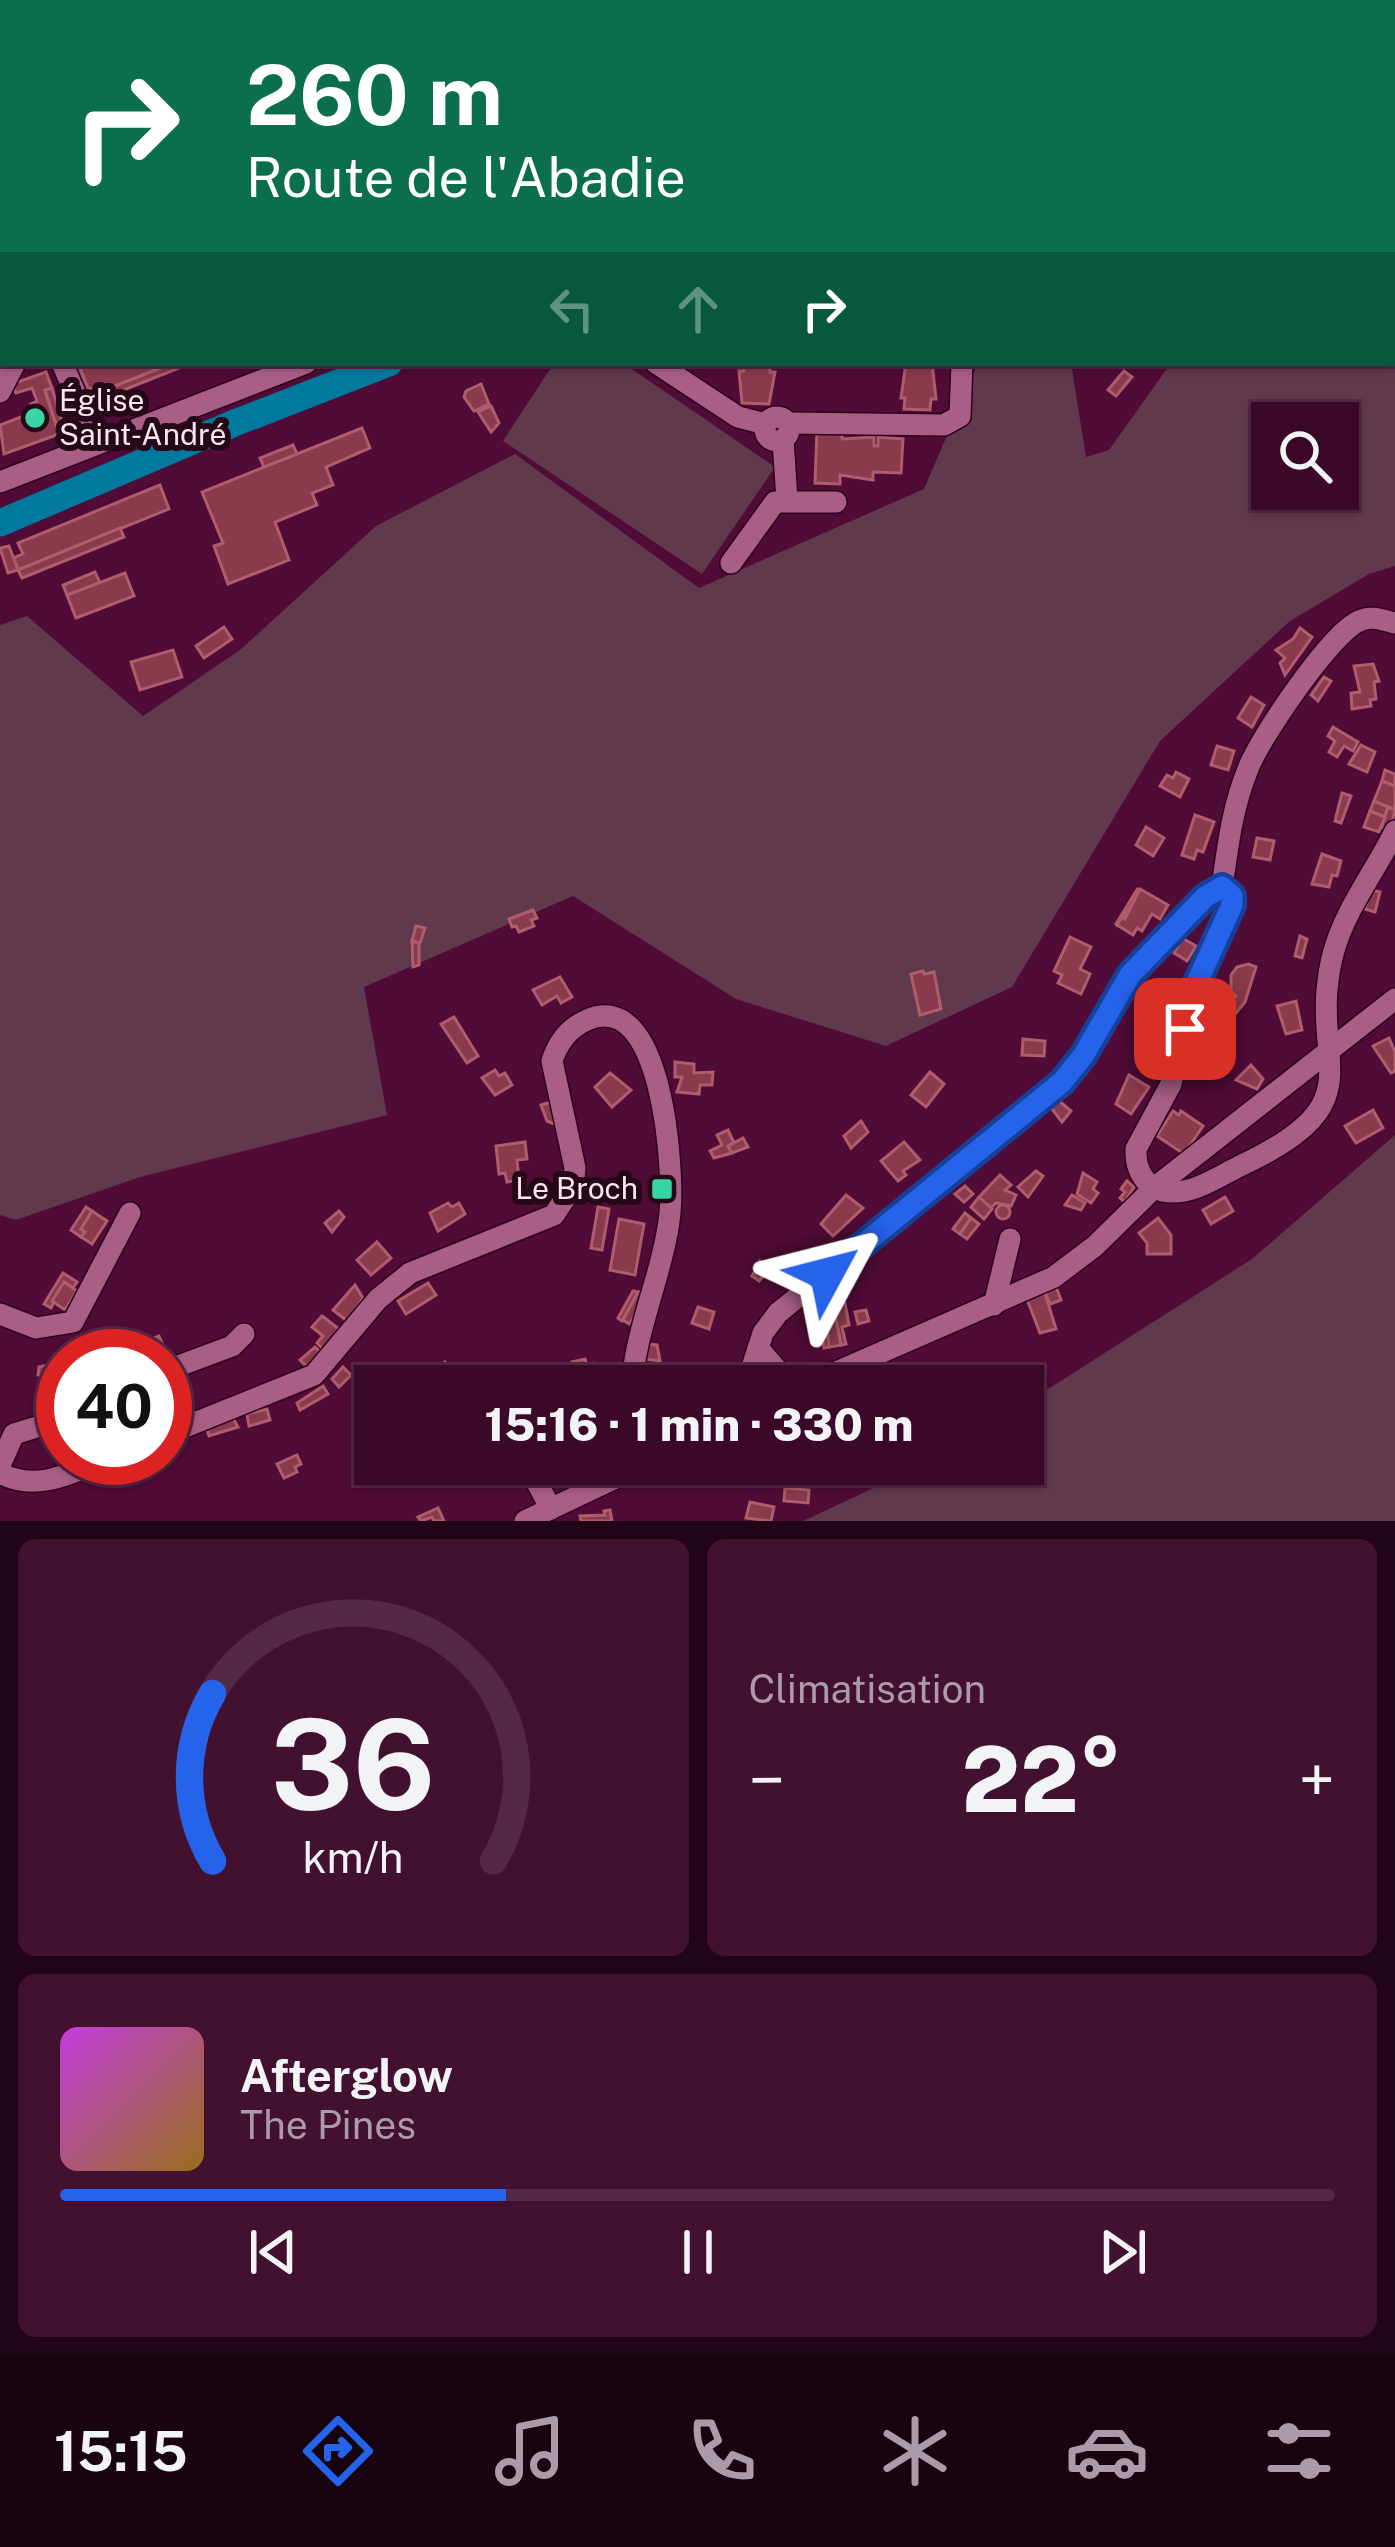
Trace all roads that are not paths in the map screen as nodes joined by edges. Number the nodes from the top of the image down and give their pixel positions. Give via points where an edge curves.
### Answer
1 (63, 366) edge
2 (298, 366) edge
3 (661, 366) edge
4 (962, 366) edge
5 (779, 429) junction
6 (97, 443) junction
7 (0, 482) edge
8 (787, 500) junction
9 (836, 502) dead end
10 (731, 562) dead end
11 (1395, 623) edge
12 (1395, 831) edge
13 (1222, 887) junction
14 (1395, 999) edge
15 (1331, 1052) junction
16 (1154, 1188) junction
17 (130, 1213) dead end
18 (1010, 1239) dead end
19 (994, 1305) junction
20 (0, 1314) edge
21 (244, 1334) dead end
22 (758, 1348) junction
23 (192, 1361) edge
24 (637, 1365) edge
25 (753, 1365) edge
26 (773, 1365) edge
27 (853, 1365) edge
28 (192, 1425) edge
29 (36, 1427) edge
30 (0, 1469) edge
31 (36, 1483) edge
32 (538, 1485) edge
33 (601, 1485) edge
34 (551, 1509) junction
35 (525, 1521) edge

1 - 6 street
2 - 6 street
3 - 5 street via 738,417
4 - 5 street via 960,416 944,424
5 - 8 street
6 - 7 street
8 - 9 street
8 - 10 street via 770,507
11 - 13 street via 1375,618 1343,632 1277,716 1249,766 1228,832
12 - 15 street via 1334,952
13 - 16 street via 1232,905 1194,989 1171,1084 1136,1149
13 - 22 street via 1130,975 1062,1082 791,1300
14 - 15 street
15 - 16 street
15 - 16 street via 1328,1096 1295,1135 1185,1191
16 - 19 street via 1077,1261
17 - 20 street via 74,1322 36,1328
18 - 19 street
19 - 27 street
21 - 23 street
22 - 25 street
22 - 26 street
24 - 28 street via 666,1239 669,1165 643,1040 617,1018 600,1016 572,1029 552,1060 575,1168 554,1215 410,1274 314,1375
29 - 30 street via 14,1434
30 - 31 street
32 - 34 street
33 - 34 street
34 - 35 street

